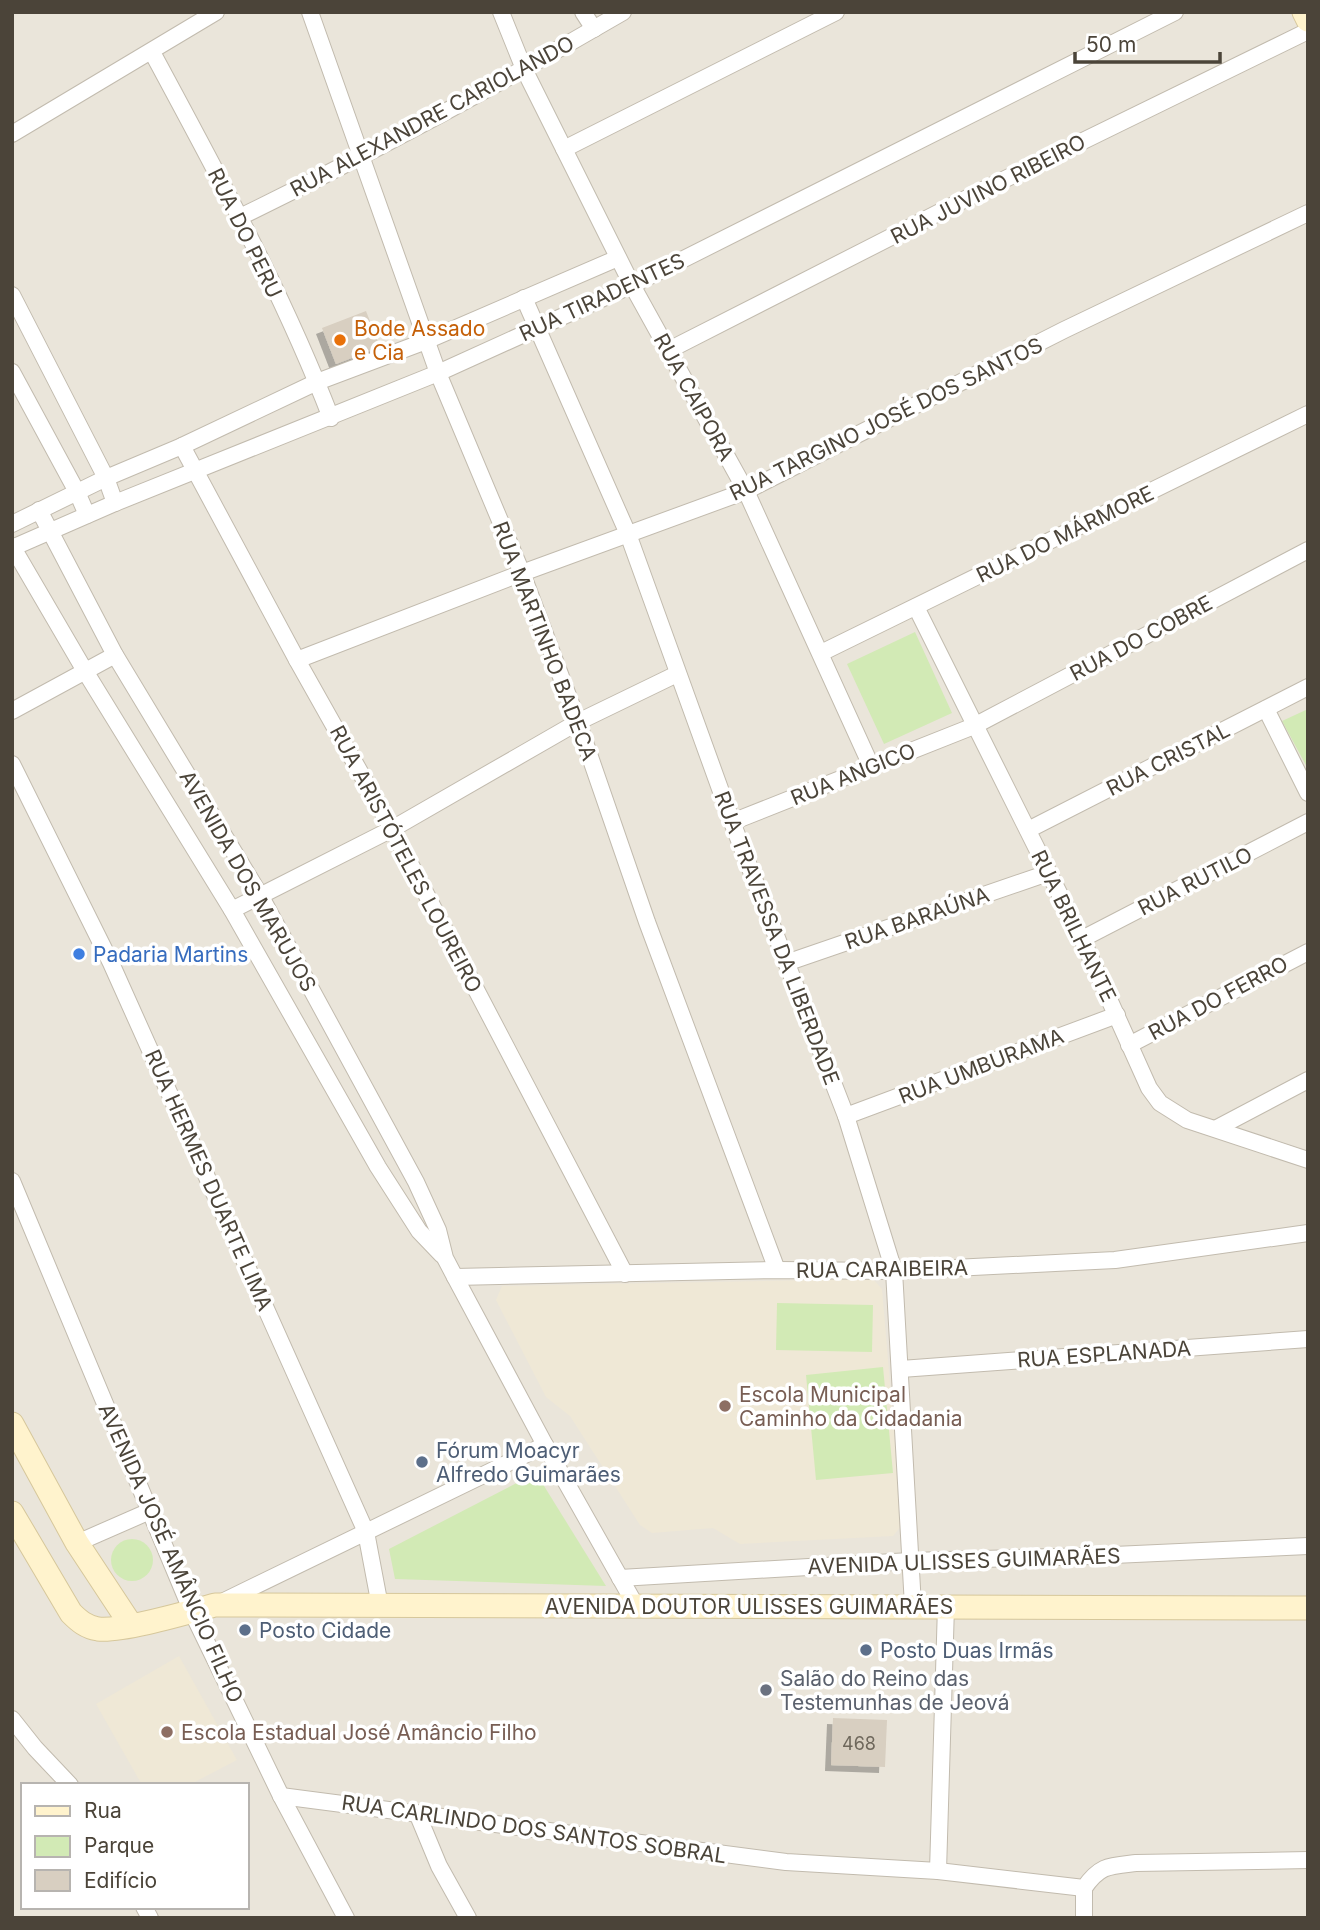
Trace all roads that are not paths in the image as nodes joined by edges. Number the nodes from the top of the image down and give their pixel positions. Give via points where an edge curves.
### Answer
1 (216, 12) edge
2 (310, 12) edge
3 (501, 12) edge
4 (583, 12) edge
5 (623, 12) edge
6 (836, 12) edge
7 (1175, 12) edge
8 (1304, 12) edge
9 (1308, 20) edge
10 (594, 29) junction
11 (1308, 31) edge
12 (152, 51) junction
13 (524, 69) junction
14 (12, 134) edge
15 (564, 149) junction
16 (363, 158) junction
17 (1308, 213) edge
18 (240, 217) junction
19 (618, 258) junction
20 (632, 285) junction
21 (12, 295) edge
22 (524, 298) junction
23 (538, 328) junction
24 (426, 341) junction
25 (669, 350) junction
26 (12, 372) edge
27 (438, 373) junction
28 (317, 382) junction
29 (1308, 414) edge
30 (331, 418) junction
31 (182, 446) junction
32 (195, 473) junction
33 (106, 478) junction
34 (746, 491) junction
35 (77, 492) junction
36 (115, 503) junction
37 (38, 510) junction
38 (88, 515) junction
39 (12, 524) edge
40 (49, 533) junction
41 (628, 534) junction
42 (13, 548) edge
43 (1308, 550) edge
44 (522, 573) junction
45 (916, 607) junction
46 (821, 653) junction
47 (115, 655) junction
48 (297, 660) junction
49 (85, 671) junction
50 (677, 674) junction
51 (1308, 687) edge
52 (1266, 709) junction
53 (12, 711) edge
54 (578, 722) junction
55 (974, 726) junction
56 (12, 764) edge
57 (872, 768) junction
58 (1308, 793) edge
59 (732, 822) junction
60 (1308, 822) edge
61 (392, 829) junction
62 (1028, 830) junction
63 (1048, 873) junction
64 (260, 895) junction
65 (232, 910) junction
66 (1082, 939) junction
67 (1308, 952) edge
68 (786, 963) junction
69 (1117, 1015) junction
70 (1129, 1045) junction
71 (1308, 1080) edge
72 (846, 1116) junction
73 (1217, 1128) junction
74 (1308, 1160) edge
75 (12, 1181) edge
76 (1308, 1233) edge
77 (445, 1258) junction
78 (777, 1270) junction
79 (894, 1271) junction
80 (625, 1274) junction
81 (454, 1277) junction
82 (1308, 1339) edge
83 (901, 1369) junction
84 (12, 1424) edge
85 (545, 1445) junction
86 (150, 1511) junction
87 (12, 1513) edge
88 (366, 1532) junction
89 (77, 1543) junction
90 (1308, 1546) edge
91 (910, 1560) junction
92 (620, 1578) junction
93 (215, 1605) junction
94 (380, 1606) junction
95 (636, 1606) junction
96 (913, 1606) junction
97 (946, 1606) junction
98 (1308, 1608) edge
99 (192, 1612) junction
100 (131, 1625) junction
101 (12, 1720) edge
102 (69, 1783) edge
103 (281, 1796) junction
104 (417, 1812) junction
105 (1308, 1860) edge
106 (938, 1871) junction
107 (1084, 1888) junction
108 (346, 1918) edge
109 (468, 1918) edge
110 (1084, 1918) edge

1 - 12 street
2 - 16 street, RUA MARTINHO BADECA
3 - 13 street, RUA CAIPORA
4 - 10 street
5 - 10 street, RUA ALEXANDRE CARIOLANDO
6 - 15 street
7 - 20 street, RUA TIRADENTES
8 - 9 main road
10 - 13 street, RUA ALEXANDRE CARIOLANDO
11 - 25 street, RUA JUVINO RIBEIRO
12 - 14 street
12 - 18 street, RUA DO PERU
13 - 15 street, RUA CAIPORA
13 - 16 street, RUA ALEXANDRE CARIOLANDO
15 - 19 street, RUA CAIPORA
16 - 18 street, RUA ALEXANDRE CARIOLANDO
16 - 24 street, RUA MARTINHO BADECA
17 - 34 street, RUA TARGINO JOSÉ DOS SANTOS
18 - 28 street, RUA DO PERU
19 - 20 street, RUA CAIPORA
19 - 22 street, RUA TIRADENTES
20 - 23 street, RUA TIRADENTES
20 - 25 street, RUA CAIPORA
21 - 33 street
22 - 23 street, RUA TRAVESSA DA LIBERDADE
22 - 24 street, RUA TIRADENTES
23 - 27 street, RUA TIRADENTES
23 - 41 street, RUA TRAVESSA DA LIBERDADE
24 - 27 street, RUA MARTINHO BADECA
24 - 28 street, RUA TIRADENTES
25 - 34 street, RUA CAIPORA
26 - 35 street
27 - 30 street, RUA TIRADENTES
27 - 44 street, RUA MARTINHO BADECA
28 - 30 street, RUA DO PERU
28 - 31 street, RUA TIRADENTES
29 - 45 street, RUA DO MÁRMORE
30 - 32 street, RUA TIRADENTES
31 - 32 street, RUA ARISTÓTELES LOUREIRO
31 - 33 street, RUA TIRADENTES
32 - 36 street, RUA TIRADENTES
32 - 48 street, RUA ARISTÓTELES LOUREIRO
33 - 35 street, RUA TIRADENTES
33 - 36 street
34 - 41 street, RUA TARGINO JOSÉ DOS SANTOS
34 - 46 street, RUA CAIPORA
35 - 37 street, RUA TIRADENTES
35 - 38 street
36 - 38 street, RUA TIRADENTES
37 - 39 street, RUA TIRADENTES
37 - 40 street, AVENIDA DOS MARUJOS
38 - 40 street, RUA TIRADENTES
40 - 42 street, RUA TIRADENTES
40 - 47 street, AVENIDA DOS MARUJOS
41 - 44 street, RUA TARGINO JOSÉ DOS SANTOS
41 - 50 street, RUA TRAVESSA DA LIBERDADE
42 - 49 street, AVENIDA DOS MARUJOS
43 - 55 street, RUA DO COBRE
44 - 48 street, RUA TARGINO JOSÉ DOS SANTOS
44 - 54 street, RUA MARTINHO BADECA
45 - 46 street, RUA DO MÁRMORE
45 - 55 street, RUA BRILHANTE
46 - 57 street, RUA CAIPORA
47 - 49 street
47 - 64 street, AVENIDA DOS MARUJOS
48 - 61 street, RUA ARISTÓTELES LOUREIRO
49 - 53 street
49 - 65 street, AVENIDA DOS MARUJOS
50 - 54 street
50 - 59 street, RUA TRAVESSA DA LIBERDADE
51 - 52 street, RUA CRISTAL
52 - 58 street
52 - 62 street, RUA CRISTAL
54 - 61 street
54 - 78 street, RUA MARTINHO BADECA
55 - 57 street, RUA ANGICO
55 - 62 street, RUA BRILHANTE
56 - 88 street, RUA HERMES DUARTE LIMA via 111,962
57 - 59 street, RUA ANGICO
59 - 68 street, RUA TRAVESSA DA LIBERDADE
60 - 66 street, RUA RUTILO
61 - 64 street
61 - 80 street, RUA ARISTÓTELES LOUREIRO
62 - 63 street, RUA BRILHANTE
63 - 66 street, RUA BRILHANTE
63 - 68 street, RUA BARAÚNA
64 - 65 street
64 - 77 street, AVENIDA DOS MARUJOS via 416,1181
65 - 77 street, AVENIDA DOS MARUJOS via 405,1210
66 - 69 street, RUA BRILHANTE
67 - 70 street, RUA DO FERRO
68 - 72 street, RUA TRAVESSA DA LIBERDADE
69 - 70 street, RUA BRILHANTE
69 - 72 street, RUA UMBURAMA
70 - 73 street, RUA BRILHANTE via 1160,1103 1186,1120
71 - 73 street
72 - 79 street, RUA TRAVESSA DA LIBERDADE
73 - 74 street, RUA BRILHANTE
75 - 86 street, AVENIDA JOSÉ AMÂNCIO FILHO
76 - 79 street, RUA CARAIBEIRA via 1115,1260
77 - 81 street, AVENIDA DOS MARUJOS
78 - 79 street, RUA CARAIBEIRA
78 - 80 street, RUA CARAIBEIRA
79 - 83 street, RUA TRAVESSA DA LIBERDADE
80 - 81 street, RUA CARAIBEIRA
81 - 85 street, AVENIDA DOS MARUJOS
82 - 83 street, RUA ESPLANADA
83 - 91 street, RUA TRAVESSA DA LIBERDADE
84 - 89 main road
85 - 88 street
85 - 92 street, AVENIDA DOS MARUJOS
86 - 89 street
86 - 99 street, AVENIDA JOSÉ AMÂNCIO FILHO
87 - 100 main road, AVENIDA DOUTOR ULISSES GUIMARÃES via 82,1624 98,1629
88 - 93 street
88 - 94 street, RUA HERMES DUARTE LIMA
89 - 100 main road
90 - 91 street, AVENIDA ULISSES GUIMARÃES
91 - 92 street, AVENIDA ULISSES GUIMARÃES
91 - 96 street, RUA TRAVESSA DA LIBERDADE
92 - 95 street, AVENIDA DOS MARUJOS
93 - 94 main road, AVENIDA DOUTOR ULISSES GUIMARÃES
93 - 99 main road, AVENIDA DOUTOR ULISSES GUIMARÃES
94 - 95 main road, AVENIDA DOUTOR ULISSES GUIMARÃES
95 - 96 main road, AVENIDA DOUTOR ULISSES GUIMARÃES
96 - 97 main road, AVENIDA DOUTOR ULISSES GUIMARÃES
97 - 98 main road, AVENIDA DOUTOR ULISSES GUIMARÃES
97 - 106 street
99 - 100 main road, AVENIDA DOUTOR ULISSES GUIMARÃES
99 - 103 street, AVENIDA JOSÉ AMÂNCIO FILHO
101 - 102 street
103 - 104 street, RUA CARLINDO DOS SANTOS SOBRAL
103 - 108 street, AVENIDA JOSÉ AMÂNCIO FILHO
104 - 106 street, RUA CARLINDO DOS SANTOS SOBRAL via 786,1862
104 - 109 street via 439,1866
105 - 107 street via 1110,1866 1095,1873
106 - 107 street, RUA CARLINDO DOS SANTOS SOBRAL
107 - 110 street

